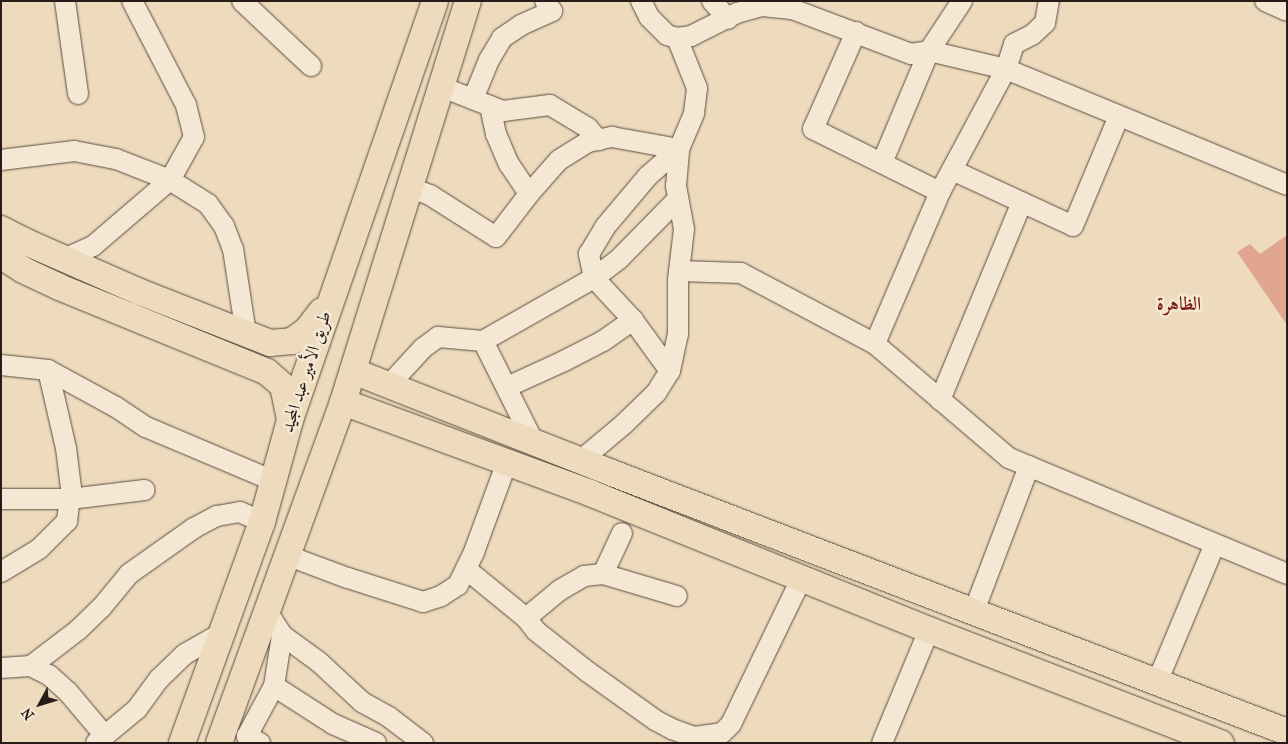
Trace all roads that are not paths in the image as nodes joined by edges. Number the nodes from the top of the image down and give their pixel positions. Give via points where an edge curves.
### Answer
1 (65, 1) edge
2 (132, 1) edge
3 (242, 1) edge
4 (435, 1) edge
5 (468, 1) edge
6 (545, 1) edge
7 (640, 1) edge
8 (712, 1) edge
9 (962, 1) edge
10 (1049, 1) edge
11 (1265, 1) edge
12 (760, 4) edge
13 (1287, 11) edge
14 (728, 18) junction
15 (856, 32) junction
16 (677, 38) junction
17 (929, 51) junction
18 (311, 66) dead end
19 (1006, 69) junction
20 (442, 87) junction
21 (78, 94) dead end
22 (481, 103) junction
23 (1119, 116) junction
24 (598, 140) junction
25 (679, 149) junction
26 (1, 160) edge
27 (882, 163) junction
28 (952, 170) junction
29 (170, 180) junction
30 (1287, 184) edge
31 (410, 188) junction
32 (940, 192) junction
33 (528, 194) junction
34 (678, 199) junction
35 (1022, 202) junction
36 (1, 228) edge
37 (1, 256) edge
38 (64, 259) junction
39 (679, 271) junction
40 (594, 278) junction
41 (330, 300) junction
42 (633, 320) junction
43 (246, 334) junction
44 (483, 341) junction
45 (875, 344) junction
46 (1, 366) edge
47 (48, 370) junction
48 (353, 371) junction
49 (670, 371) junction
50 (389, 386) junction
51 (507, 386) junction
52 (940, 400) junction
53 (343, 402) junction
54 (290, 420) junction
55 (534, 443) junction
56 (580, 461) junction
57 (507, 462) junction
58 (1029, 466) junction
59 (274, 481) junction
60 (144, 490) dead end
61 (1, 499) edge
62 (70, 499) junction
63 (262, 522) junction
64 (622, 532) dead end
65 (1215, 544) junction
66 (286, 555) junction
67 (466, 569) junction
68 (1, 572) edge
69 (603, 574) junction
70 (1287, 574) edge
71 (801, 579) junction
72 (677, 596) dead end
73 (266, 610) junction
74 (977, 612) junction
75 (526, 618) junction
76 (929, 630) junction
77 (222, 633) junction
78 (282, 635) junction
79 (967, 645) junction
80 (31, 666) junction
81 (1, 668) edge
82 (1158, 680) junction
83 (203, 684) junction
84 (274, 686) junction
85 (235, 699) junction
86 (1287, 732) edge
87 (100, 739) edge
88 (688, 740) edge
89 (182, 743) edge
90 (219, 743) edge
91 (260, 743) edge
92 (376, 743) edge
93 (423, 743) edge
94 (882, 743) edge
95 (1221, 743) edge

1 - 21 street
2 - 29 street via 186,105 194,137
3 - 18 street
4 - 41 main road, طريق الأمير عبد المجيد
5 - 20 main road
6 - 22 street via 552,11 502,38 489,60
7 - 16 street via 649,17 667,34
8 - 14 street
9 - 17 street
10 - 19 street via 1045,23 1032,35 1014,44
11 - 13 street
12 - 14 street
12 - 15 street via 792,9
14 - 16 street via 691,36
15 - 17 street via 911,54
15 - 27 street via 813,129
16 - 25 street via 697,88 694,113
17 - 19 street
17 - 27 street
19 - 23 street
19 - 28 street
20 - 22 street
20 - 31 main road
22 - 24 street via 503,111 550,105 588,128
22 - 33 street via 509,164
23 - 30 street
23 - 35 street via 1074,226
24 - 25 street via 612,137
24 - 33 street via 588,142 559,160
25 - 34 street
25 - 40 street via 648,176 605,227 589,254
26 - 29 street via 74,151 116,159
27 - 32 street
28 - 32 street
28 - 35 street
29 - 38 street via 93,246
29 - 43 street via 208,204 224,226 233,249
31 - 33 street via 430,195 496,237
31 - 48 main road
32 - 45 street
34 - 39 street via 684,229
34 - 40 street via 620,259
35 - 52 street
36 - 38 main road
37 - 54 main road via 58,287 267,372 284,386
38 - 43 main road
39 - 45 street via 741,273
39 - 49 street via 678,334
40 - 42 street
40 - 44 street
41 - 43 main road via 307,330 292,341 270,343
41 - 54 main road, طريق الأمير عبد المجيد
42 - 49 street
42 - 51 street via 603,341
44 - 50 street via 438,337 423,348
44 - 51 street
45 - 52 street
46 - 47 street
47 - 59 street via 146,427
47 - 62 street via 66,448
48 - 50 main road
48 - 53 main road
49 - 56 street via 656,392 624,424
50 - 55 main road
51 - 55 street
52 - 58 street via 1009,458
53 - 57 main road
53 - 66 main road
54 - 59 main road, طريق الأمير عبد المجيد
55 - 56 main road
56 - 74 main road
57 - 67 street
57 - 71 main road
58 - 65 street
58 - 74 street
59 - 63 main road, طريق الأمير عبد المجيد
60 - 62 street
61 - 62 street
62 - 68 street via 67,521 39,549
63 - 77 main road, طريق الأمير عبد المجيد
63 - 80 street via 240,512 216,516 194,528 129,574 78,630
64 - 69 street
65 - 70 street
65 - 82 street
66 - 67 street via 423,602 458,586
66 - 73 main road
67 - 75 street
69 - 72 street
69 - 75 street via 584,576 560,590
71 - 76 main road
71 - 88 street via 731,724 722,733
73 - 78 street
73 - 85 main road
74 - 79 main road
74 - 82 main road
75 - 88 street via 536,631 603,683
76 - 79 main road
76 - 94 street
77 - 83 main road, طريق الأمير عبد المجيد
77 - 87 street via 185,654 159,679 137,709
78 - 84 street
78 - 93 street via 319,662 362,702 389,717
79 - 95 main road
80 - 81 street
80 - 87 street via 49,675 68,692
82 - 86 main road
83 - 85 main road via 201,705 210,715 220,715
83 - 89 main road, طريق الأمير عبد المجيد
84 - 91 street via 247,736
84 - 92 street via 333,724
85 - 90 main road

